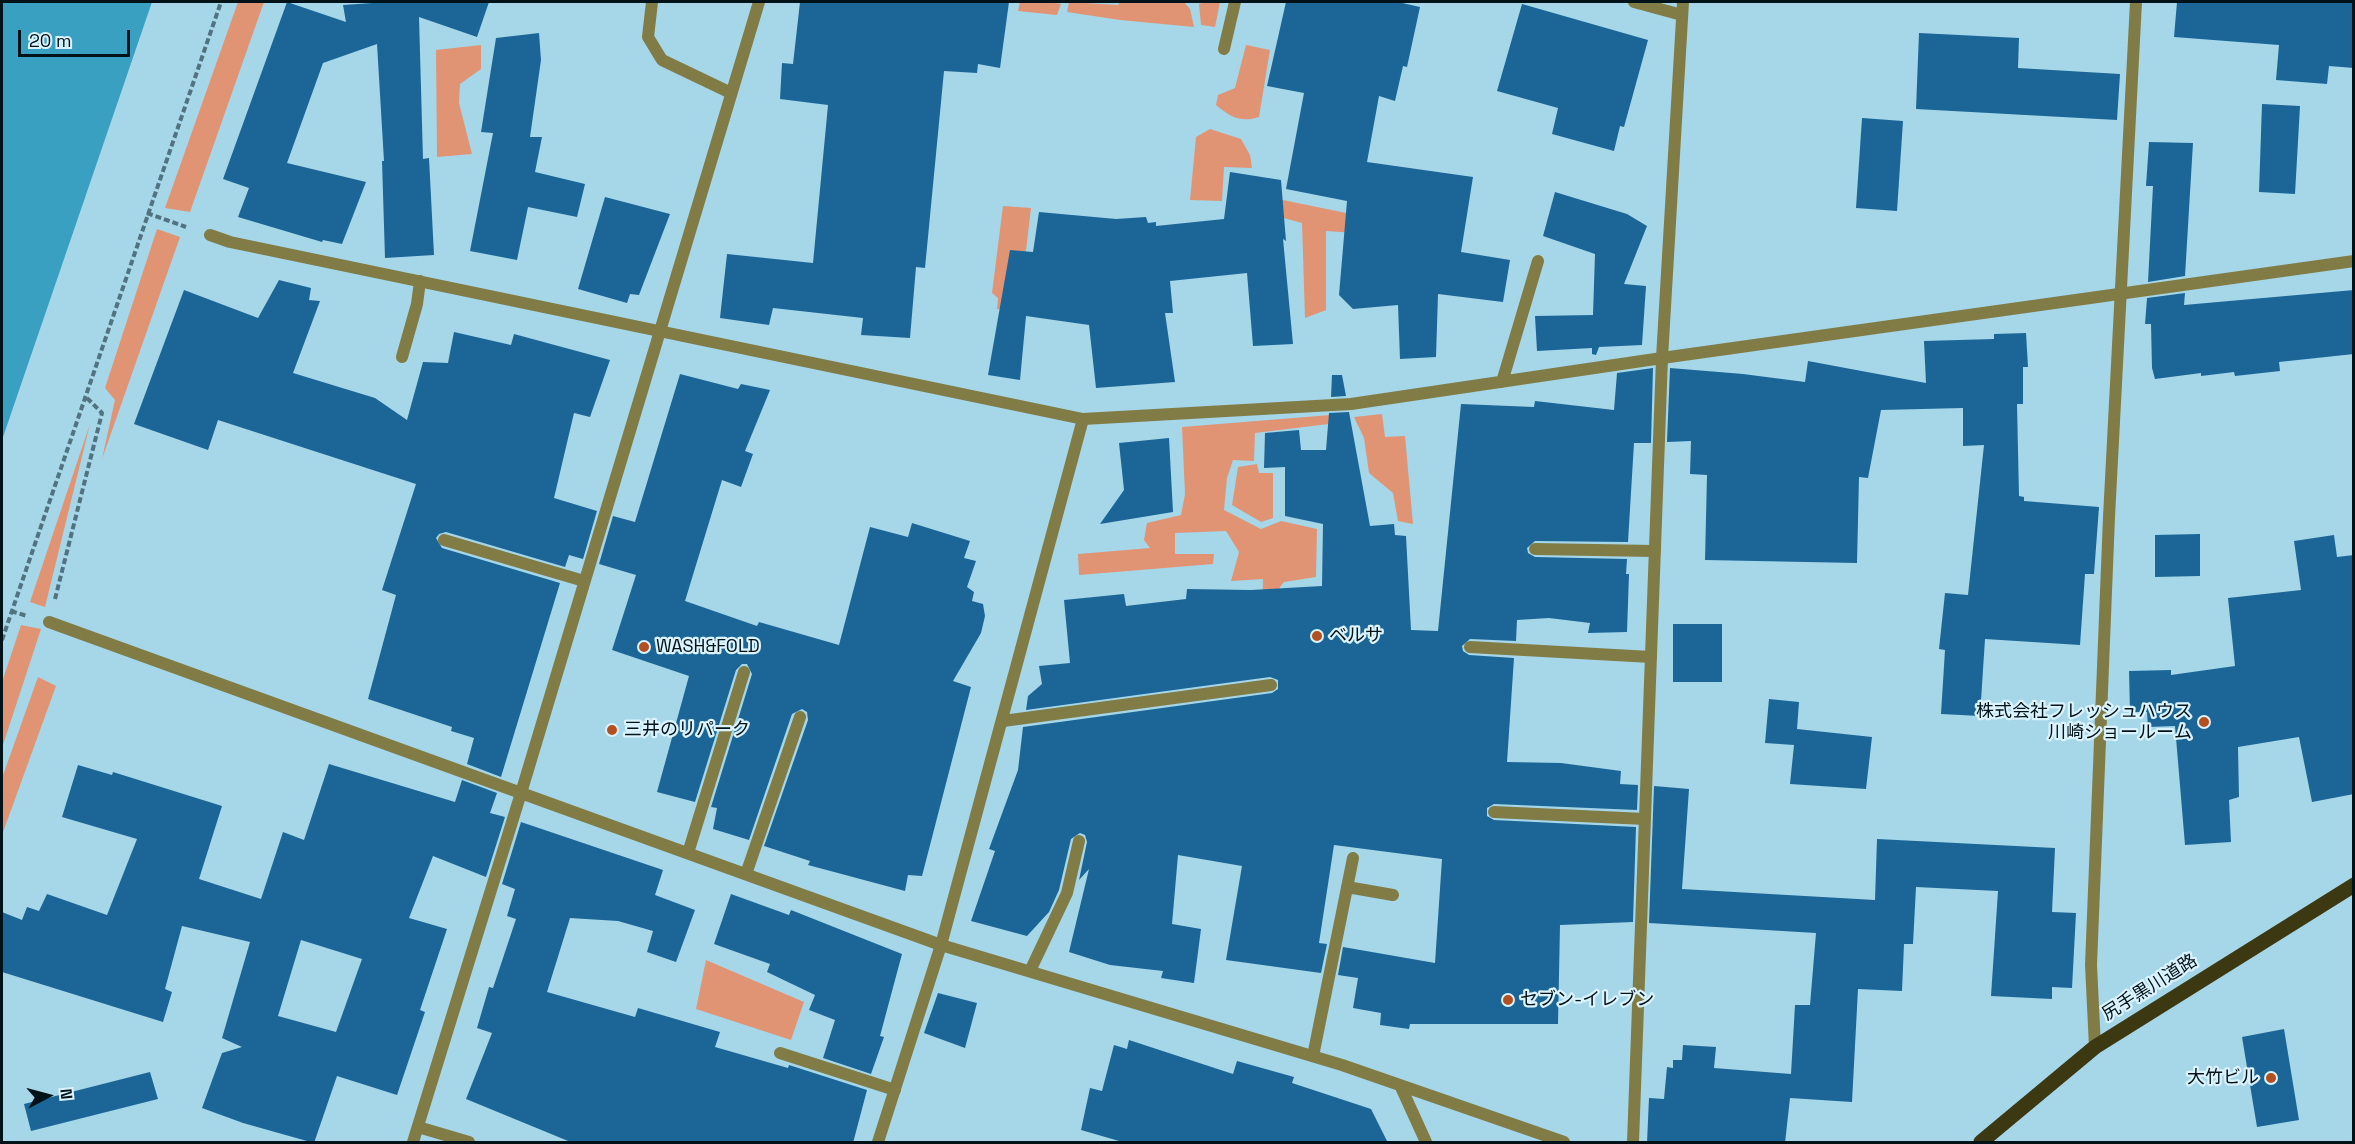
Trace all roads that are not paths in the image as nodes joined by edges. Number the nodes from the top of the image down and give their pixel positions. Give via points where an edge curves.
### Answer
1 (652, 2) edge
2 (759, 2) edge
3 (1235, 2) edge
4 (1634, 2) edge
5 (1683, 2) edge
6 (2136, 2) edge
7 (1682, 15) junction
8 (1224, 49) dead end
9 (731, 93) junction
10 (210, 236) dead end
11 (1538, 261) dead end
12 (2354, 261) edge
13 (420, 281) junction
14 (2121, 295) junction
15 (658, 331) junction
16 (402, 357) dead end
17 (1662, 357) junction
18 (1502, 381) junction
19 (1083, 419) junction
20 (444, 540) dead end
21 (1535, 549) dead end
22 (1655, 551) junction
23 (584, 581) junction
24 (49, 622) road end
25 (1470, 647) dead end
26 (1651, 657) junction
27 (744, 672) dead end
28 (1271, 685) dead end
29 (800, 717) dead end
30 (1003, 721) junction
31 (521, 793) junction
32 (1494, 812) dead end
33 (1645, 819) junction
34 (1079, 841) dead end
35 (688, 854) junction
36 (1353, 858) dead end
37 (746, 874) junction
38 (2354, 885) edge
39 (1347, 887) junction
40 (1393, 895) dead end
41 (941, 945) junction
42 (1030, 971) junction
43 (2095, 1047) junction
44 (780, 1053) dead end
45 (1313, 1056) junction
46 (1400, 1085) junction
47 (895, 1090) junction
48 (418, 1127) junction
49 (413, 1143) edge
50 (469, 1143) edge
51 (878, 1143) edge
52 (1425, 1143) edge
53 (1564, 1143) edge
54 (1633, 1143) edge
55 (1981, 1143) edge

1 - 9 street via 648,37 662,60
2 - 9 street
3 - 8 street
4 - 7 street
5 - 7 street
6 - 14 street
7 - 17 street
9 - 15 street
10 - 13 street
11 - 18 street
12 - 14 street
13 - 15 street
13 - 16 street
14 - 17 street
14 - 43 street via 2091,965
15 - 19 street
15 - 23 street
17 - 18 street
17 - 22 street
18 - 19 street via 1352,404
19 - 30 street
20 - 23 street
21 - 22 street
22 - 26 street
23 - 31 street
24 - 31 street
25 - 26 street
26 - 33 street
27 - 35 street
28 - 30 street
29 - 37 street
30 - 41 street
31 - 35 street
31 - 48 street
32 - 33 street
33 - 54 street
34 - 42 street via 1067,893
35 - 37 street
36 - 39 street
37 - 41 street
38 - 43 main road, 尻手黒川道路
39 - 40 street
39 - 45 street
41 - 42 street
41 - 47 street
42 - 45 street
43 - 55 main road, 尻手黒川道路
44 - 47 street
45 - 46 street
46 - 52 street
46 - 53 street
47 - 51 street
48 - 49 street
48 - 50 street

